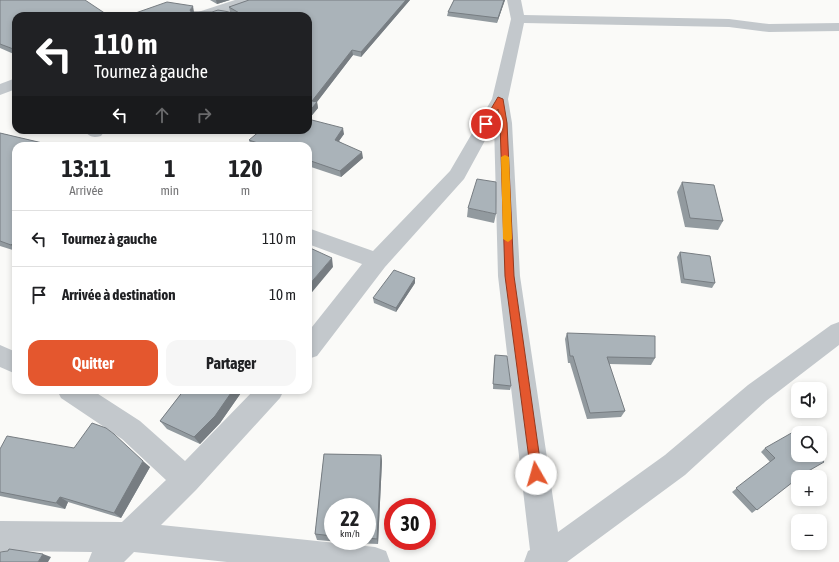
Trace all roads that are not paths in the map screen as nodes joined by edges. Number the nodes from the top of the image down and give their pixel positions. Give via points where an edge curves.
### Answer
1 (248, 0) edge
2 (516, 9) edge
3 (212, 12) edge
4 (839, 27) edge
5 (12, 86) edge
6 (0, 90) edge
7 (500, 99) junction
8 (312, 237) edge
9 (377, 261) junction
10 (839, 332) edge
11 (312, 345) edge
12 (0, 356) edge
13 (12, 361) edge
14 (76, 394) edge
15 (267, 394) edge
16 (186, 480) junction
17 (0, 536) edge
18 (129, 538) junction
19 (544, 561) edge
20 (103, 562) edge
21 (375, 562) edge

1 - 3 street
2 - 4 street via 769,28
2 - 7 street
5 - 6 street
7 - 9 street via 457,175
7 - 19 street via 509,276 533,446
8 - 9 street
9 - 11 street
10 - 19 street via 757,393 675,466
12 - 13 street
14 - 16 street via 131,430
15 - 16 street
16 - 18 street
17 - 18 street
18 - 20 street
18 - 21 street

